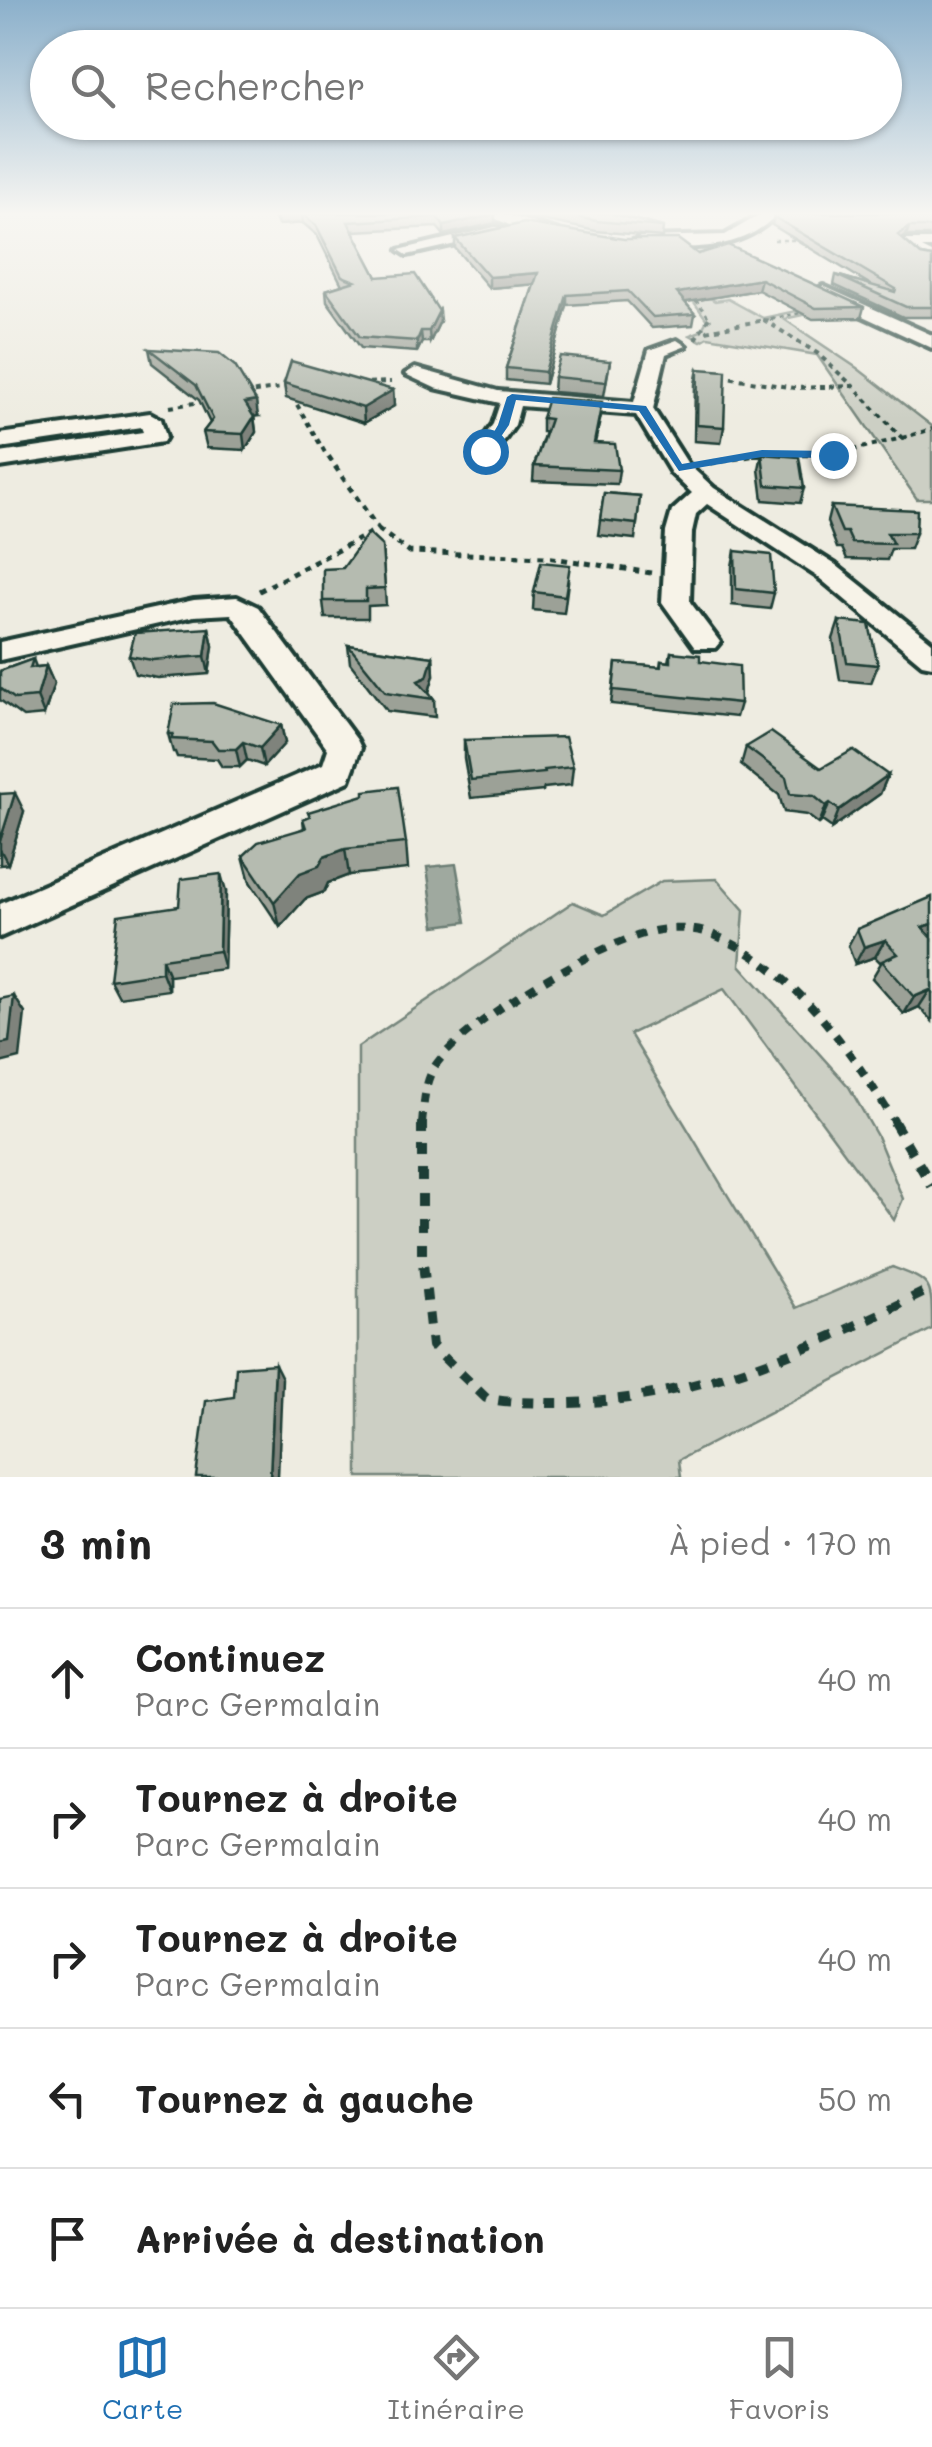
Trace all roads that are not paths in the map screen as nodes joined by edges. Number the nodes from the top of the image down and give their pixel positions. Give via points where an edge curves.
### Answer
1 (805, 282) edge
2 (932, 342) edge
3 (677, 346) road end
4 (415, 374) road end
5 (512, 397) junction
6 (643, 408) junction
7 (0, 441) edge
8 (485, 451) dead end
9 (0, 460) edge
10 (706, 493) junction
11 (705, 642) dead end
12 (0, 651) edge
13 (932, 656) edge
14 (0, 921) edge

1 - 2 street
3 - 6 street via 658,350
4 - 5 street via 440,386
5 - 6 street
5 - 8 street via 504,425
6 - 10 street via 679,468
7 - 9 street via 150,419 155,436
10 - 11 street via 684,511 678,532 676,602
10 - 13 street via 827,571
12 - 14 street via 194,608 237,605 345,748 337,772

